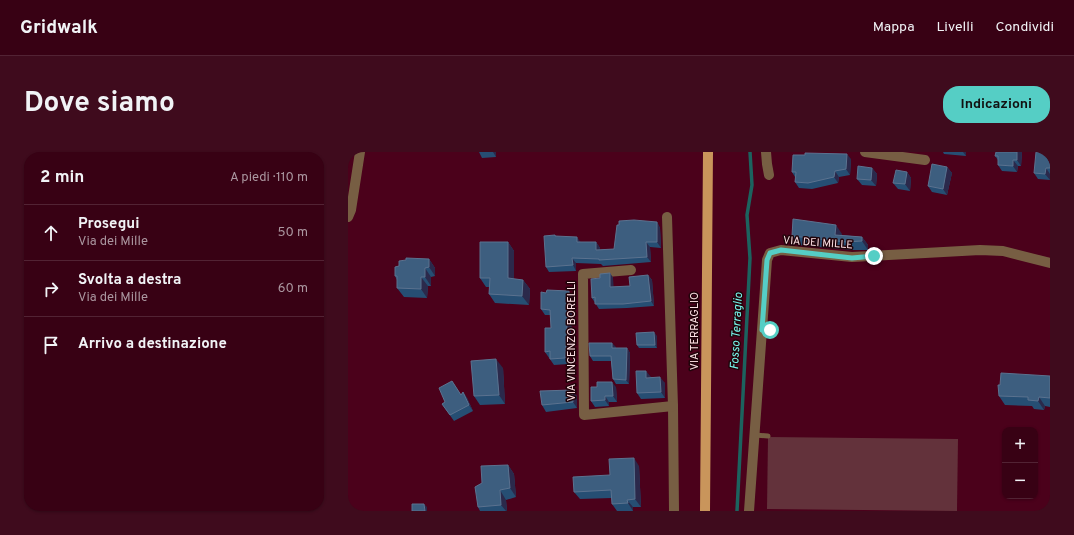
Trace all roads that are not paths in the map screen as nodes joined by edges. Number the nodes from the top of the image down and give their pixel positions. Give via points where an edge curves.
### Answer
1 (360, 152) edge
2 (708, 152) edge
3 (766, 152) edge
4 (865, 152) edge
5 (925, 160) dead end
6 (768, 175) dead end
7 (348, 217) edge
8 (667, 217) dead end
9 (1050, 263) edge
10 (632, 270) dead end
11 (762, 330) junction
12 (774, 331) dead end
13 (673, 406) junction
14 (754, 435) junction
15 (768, 436) dead end
16 (674, 511) edge
17 (705, 511) edge
18 (749, 511) edge

1 - 7 street
2 - 17 main road, VIA TERRAGLIO
3 - 6 street
4 - 5 street
8 - 13 street
9 - 11 street, VIA DEI MILLE via 1003,251 980,250 852,258 781,250 770,253 767,260
10 - 13 street, VIA VINCENZO BORELLI via 583,274 584,415
11 - 12 lane
11 - 14 street, VIA DEI MILLE
13 - 16 street
14 - 15 lane
14 - 18 street, VIA DEI MILLE

